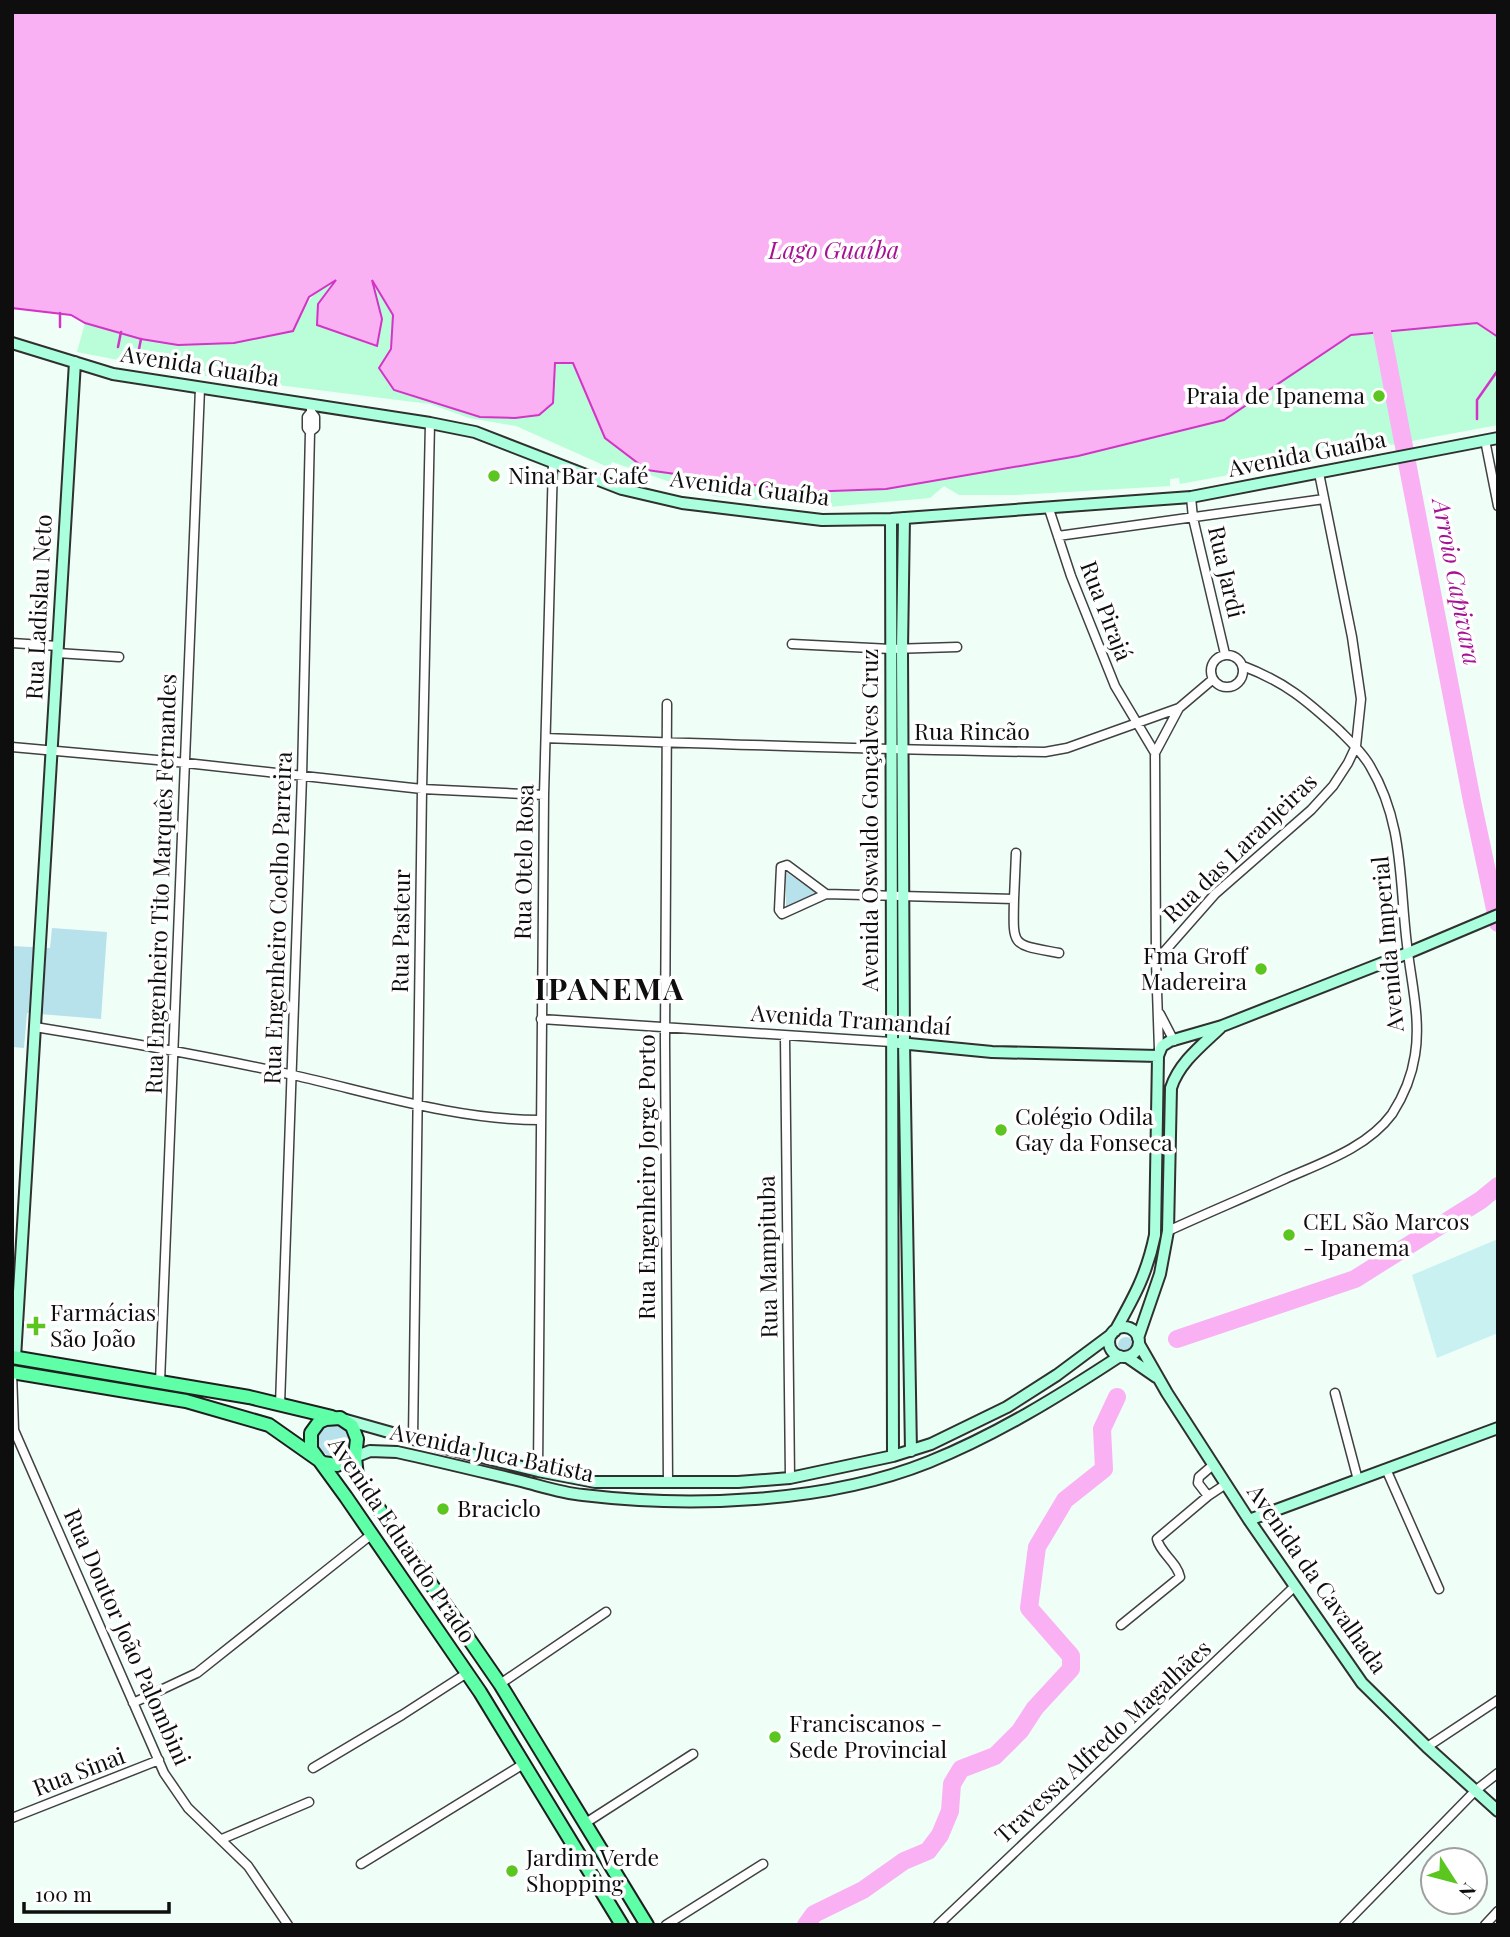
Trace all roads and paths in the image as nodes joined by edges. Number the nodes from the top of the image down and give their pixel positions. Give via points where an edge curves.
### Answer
1 (12, 343) edge
2 (75, 362) junction
3 (200, 388) junction
4 (311, 408) junction
5 (430, 423) junction
6 (1498, 438) edge
7 (1485, 440) junction
8 (553, 463) junction
9 (1319, 473) junction
10 (1191, 497) junction
11 (1324, 499) junction
12 (1498, 506) edge
13 (1049, 509) junction
14 (904, 518) junction
15 (1193, 518) junction
16 (891, 519) junction
17 (1058, 536) junction
18 (12, 643) edge
19 (792, 645) dead end
20 (957, 647) dead end
21 (896, 649) junction
22 (57, 650) junction
23 (1225, 654) junction
24 (119, 657) dead end
25 (1243, 666) junction
26 (1212, 680) junction
27 (667, 704) dead end
28 (1179, 708) junction
29 (1138, 723) junction
30 (546, 738) junction
31 (666, 740) junction
32 (1356, 746) junction
33 (12, 747) edge
34 (51, 750) junction
35 (897, 751) junction
36 (1155, 753) junction
37 (184, 763) junction
38 (302, 776) junction
39 (422, 789) junction
40 (544, 795) junction
41 (1016, 853) dead end
42 (826, 894) junction
43 (892, 897) junction
44 (904, 898) junction
45 (1014, 899) junction
46 (1498, 915) edge
47 (1059, 953) dead end
48 (1408, 953) junction
49 (1156, 961) junction
50 (1158, 1011) junction
51 (541, 1019) junction
52 (1222, 1026) junction
53 (35, 1027) junction
54 (665, 1028) junction
55 (785, 1037) junction
56 (1175, 1041) junction
57 (891, 1042) junction
58 (904, 1043) junction
59 (174, 1051) junction
60 (1159, 1056) junction
61 (1187, 1059) junction
62 (1180, 1069) junction
63 (292, 1075) junction
64 (418, 1104) junction
65 (540, 1120) junction
66 (907, 1181) junction
67 (893, 1182) junction
68 (1168, 1231) junction
69 (909, 1307) junction
70 (894, 1308) junction
71 (1113, 1332) junction
72 (1139, 1341) junction
73 (13, 1357) edge
74 (1123, 1357) junction
75 (12, 1372) edge
76 (1158, 1378) junction
77 (160, 1382) junction
78 (1335, 1393) dead end
79 (280, 1405) junction
80 (340, 1418) junction
81 (1498, 1428) edge
82 (413, 1439) junction
83 (911, 1451) junction
84 (893, 1456) junction
85 (355, 1457) junction
86 (317, 1459) junction
87 (1213, 1465) junction
88 (1386, 1469) junction
89 (538, 1471) junction
90 (790, 1478) junction
91 (1358, 1480) junction
92 (668, 1483) junction
93 (1226, 1485) junction
94 (1208, 1496) junction
95 (1248, 1520) junction
96 (372, 1534) junction
97 (1294, 1587) junction
98 (1439, 1589) dead end
99 (606, 1612) dead end
100 (1121, 1625) dead end
101 (467, 1672) junction
102 (500, 1684) junction
103 (1498, 1700) edge
104 (133, 1703) junction
105 (1427, 1747) junction
106 (693, 1754) dead end
107 (159, 1760) junction
108 (525, 1763) junction
109 (313, 1768) dead end
110 (1498, 1773) edge
111 (542, 1791) junction
112 (1475, 1791) junction
113 (568, 1799) junction
114 (309, 1802) dead end
115 (1498, 1811) edge
116 (12, 1818) edge
117 (584, 1824) junction
118 (222, 1839) junction
119 (361, 1864) dead end
120 (762, 1864) dead end
121 (1498, 1910) edge
122 (1348, 1923) edge
123 (288, 1925) edge
124 (622, 1925) edge
125 (647, 1925) edge
126 (666, 1925) edge
127 (938, 1925) edge
128 (1485, 1925) edge

1 - 2 street, Avenida Guaíba
2 - 3 street, Avenida Guaíba via 113,374
2 - 22 street, Rua Ladislau Neto
3 - 4 street, Avenida Guaíba
3 - 37 street, Rua Engenheiro Tito Marquês Fernandes
4 - 5 street, Avenida Guaíba
4 - 38 street, Rua Engenheiro Coelho Parreira via 307,417
5 - 8 street, Avenida Guaíba via 475,432
5 - 39 street, Rua Pasteur
6 - 7 street, Avenida Guaíba
7 - 9 street, Avenida Guaíba
7 - 12 street
8 - 16 street, Avenida Guaíba via 622,489 682,503 822,520
8 - 30 street, Rua Otelo Rosa
9 - 10 street, Avenida Guaíba
9 - 11 street, Rua das Laranjeiras
10 - 13 street, Avenida Guaíba
10 - 15 street, Rua Jardi
11 - 15 street, Avenida Guaíba
11 - 32 street, Rua das Laranjeiras via 1362,699
13 - 14 street, Avenida Guaíba
13 - 17 street, Rua Pirajá
14 - 16 street, Avenida Guaíba
14 - 21 street, Avenida Oswaldo Gonçalves Cruz
15 - 17 street, Avenida Guaíba
15 - 23 street, Rua Jardi
16 - 21 street, Avenida Oswaldo Gonçalves Cruz
17 - 29 street, Rua Pirajá via 1115,686
18 - 22 street
19 - 21 street
20 - 21 street
21 - 35 street, Avenida Oswaldo Gonçalves Cruz
22 - 24 street
22 - 34 street, Rua Ladislau Neto
23 - 25 street via 1233,655
23 - 26 street via 1212,663
25 - 26 street via 1240,682 1233,686 1226,688
25 - 32 street, Avenida Imperial via 1272,677 1305,698
26 - 28 street, Rua Rincão
27 - 31 street, Rua Engenheiro Jorge Porto
28 - 29 street, Rua Rincão
28 - 36 street
29 - 35 street, Rua Rincão via 1045,752
29 - 36 street, Rua Pirajá
30 - 31 street, Rua Rincão
30 - 40 street, Rua Otelo Rosa
31 - 35 street, Rua Rincão
31 - 54 street, Rua Engenheiro Jorge Porto
32 - 48 street, Avenida Imperial via 1391,811 1401,860
32 - 49 street, Rua das Laranjeiras via 1333,786 1311,810 1215,894
33 - 34 street
34 - 37 street
34 - 53 street, Rua Ladislau Neto
35 - 43 street, Avenida Oswaldo Gonçalves Cruz
35 - 44 street, Avenida Oswaldo Gonçalves Cruz
36 - 49 street
37 - 38 street
37 - 59 street, Rua Engenheiro Tito Marquês Fernandes
38 - 39 street
38 - 63 street, Rua Engenheiro Coelho Parreira
39 - 40 street
39 - 64 street, Rua Pasteur
40 - 51 street, Rua Otelo Rosa
41 - 45 street
42 - 42 street via 787,865 781,867 781,913
42 - 43 street
43 - 44 street
43 - 57 street, Avenida Oswaldo Gonçalves Cruz
44 - 45 street
44 - 58 street, Avenida Oswaldo Gonçalves Cruz
45 - 47 street via 1013,935 1026,947
46 - 48 street
48 - 52 street
48 - 68 street, Avenida Imperial via 1417,1030 1415,1055 1392,1114 1371,1135 1338,1156
49 - 50 street
50 - 56 street
50 - 60 street
51 - 54 street, Avenida Tramandaí
51 - 65 street, Rua Otelo Rosa
52 - 56 street
52 - 61 street
53 - 59 street
53 - 73 street, Rua Ladislau Neto
54 - 55 street, Avenida Tramandaí
54 - 92 street, Rua Engenheiro Jorge Porto
55 - 57 street, Avenida Tramandaí
55 - 90 street, Rua Mampituba
56 - 60 street via 1165,1043
56 - 61 street via 1185,1048
57 - 58 street, Avenida Tramandaí
57 - 67 street, Avenida Oswaldo Gonçalves Cruz
58 - 60 street, Avenida Tramandaí via 992,1052
58 - 66 street, Avenida Oswaldo Gonçalves Cruz
59 - 63 street
59 - 77 street, Rua Engenheiro Tito Marquês Fernandes
60 - 62 street via 1168,1070
60 - 71 street via 1155,1235 1136,1295
61 - 62 street
62 - 68 street via 1171,1088
63 - 64 street
63 - 79 street, Rua Engenheiro Coelho Parreira
64 - 65 street
64 - 82 street, Rua Pasteur
65 - 89 street, Rua Otelo Rosa
66 - 67 street
66 - 69 street, Avenida Oswaldo Gonçalves Cruz
67 - 70 street, Avenida Oswaldo Gonçalves Cruz
68 - 72 street
69 - 70 street
69 - 83 street, Avenida Oswaldo Gonçalves Cruz
70 - 84 street, Avenida Oswaldo Gonçalves Cruz
71 - 72 street via 1131,1329
71 - 74 street via 1110,1345
71 - 83 street, Avenida Juca Batista via 1007,1406
72 - 74 street via 1136,1350
72 - 76 street, Avenida da Cavalhada
73 - 77 main road, Avenida Juca Batista
74 - 76 street, Avenida da Cavalhada
74 - 85 street, Avenida Juca Batista via 1000,1430 929,1462 882,1478 768,1498 696,1502 581,1495 397,1452 370,1451
75 - 86 main road via 215,1408 269,1425
75 - 104 street, Rua Doutor João Palombini via 14,1430
76 - 87 street, Avenida da Cavalhada
77 - 79 main road, Avenida Juca Batista
78 - 91 street
79 - 80 main road, Avenida Juca Batista
80 - 82 street, Avenida Juca Batista
80 - 85 main road, Avenida Eduardo Prado via 355,1432
80 - 86 main road, Avenida Eduardo Prado via 326,1419 314,1427 309,1440
81 - 88 street
82 - 89 street, Avenida Juca Batista
83 - 84 street, Avenida Juca Batista
84 - 90 street, Avenida Juca Batista
85 - 86 main road, Avenida Juca Batista via 337,1465
85 - 102 main road, Avenida Eduardo Prado via 357,1476
86 - 96 main road, Avenida Eduardo Prado
87 - 93 street, Avenida da Cavalhada
87 - 94 street via 1198,1478
88 - 91 street
88 - 98 street
89 - 92 street, Avenida Juca Batista via 595,1482
90 - 92 street, Avenida Juca Batista
91 - 95 street
93 - 94 street
93 - 95 street, Avenida da Cavalhada
94 - 100 street via 1157,1539 1179,1571 1178,1579
95 - 97 street, Avenida da Cavalhada
96 - 101 main road, Avenida Eduardo Prado
96 - 104 street via 197,1673
97 - 105 street, Avenida da Cavalhada via 1362,1684
97 - 127 street, Travessa Alfredo Magalhães
99 - 102 street
101 - 108 main road, Avenida Eduardo Prado
101 - 109 street
102 - 113 main road, Avenida Eduardo Prado
103 - 105 street
104 - 107 street, Rua Doutor João Palombini
105 - 112 street, Avenida da Cavalhada
106 - 117 street
107 - 116 street, Rua Sinai
107 - 118 street, Rua Doutor João Palombini via 188,1808
108 - 111 main road, Avenida Eduardo Prado
108 - 119 street
110 - 112 street
111 - 113 main road via 555,1789
111 - 124 main road, Avenida Eduardo Prado
112 - 115 street, Avenida da Cavalhada
112 - 122 street
113 - 117 main road, Avenida Eduardo Prado
114 - 118 street
117 - 125 main road, Avenida Eduardo Prado
118 - 123 street, Rua Doutor João Palombini via 248,1866
120 - 126 street
121 - 128 street

